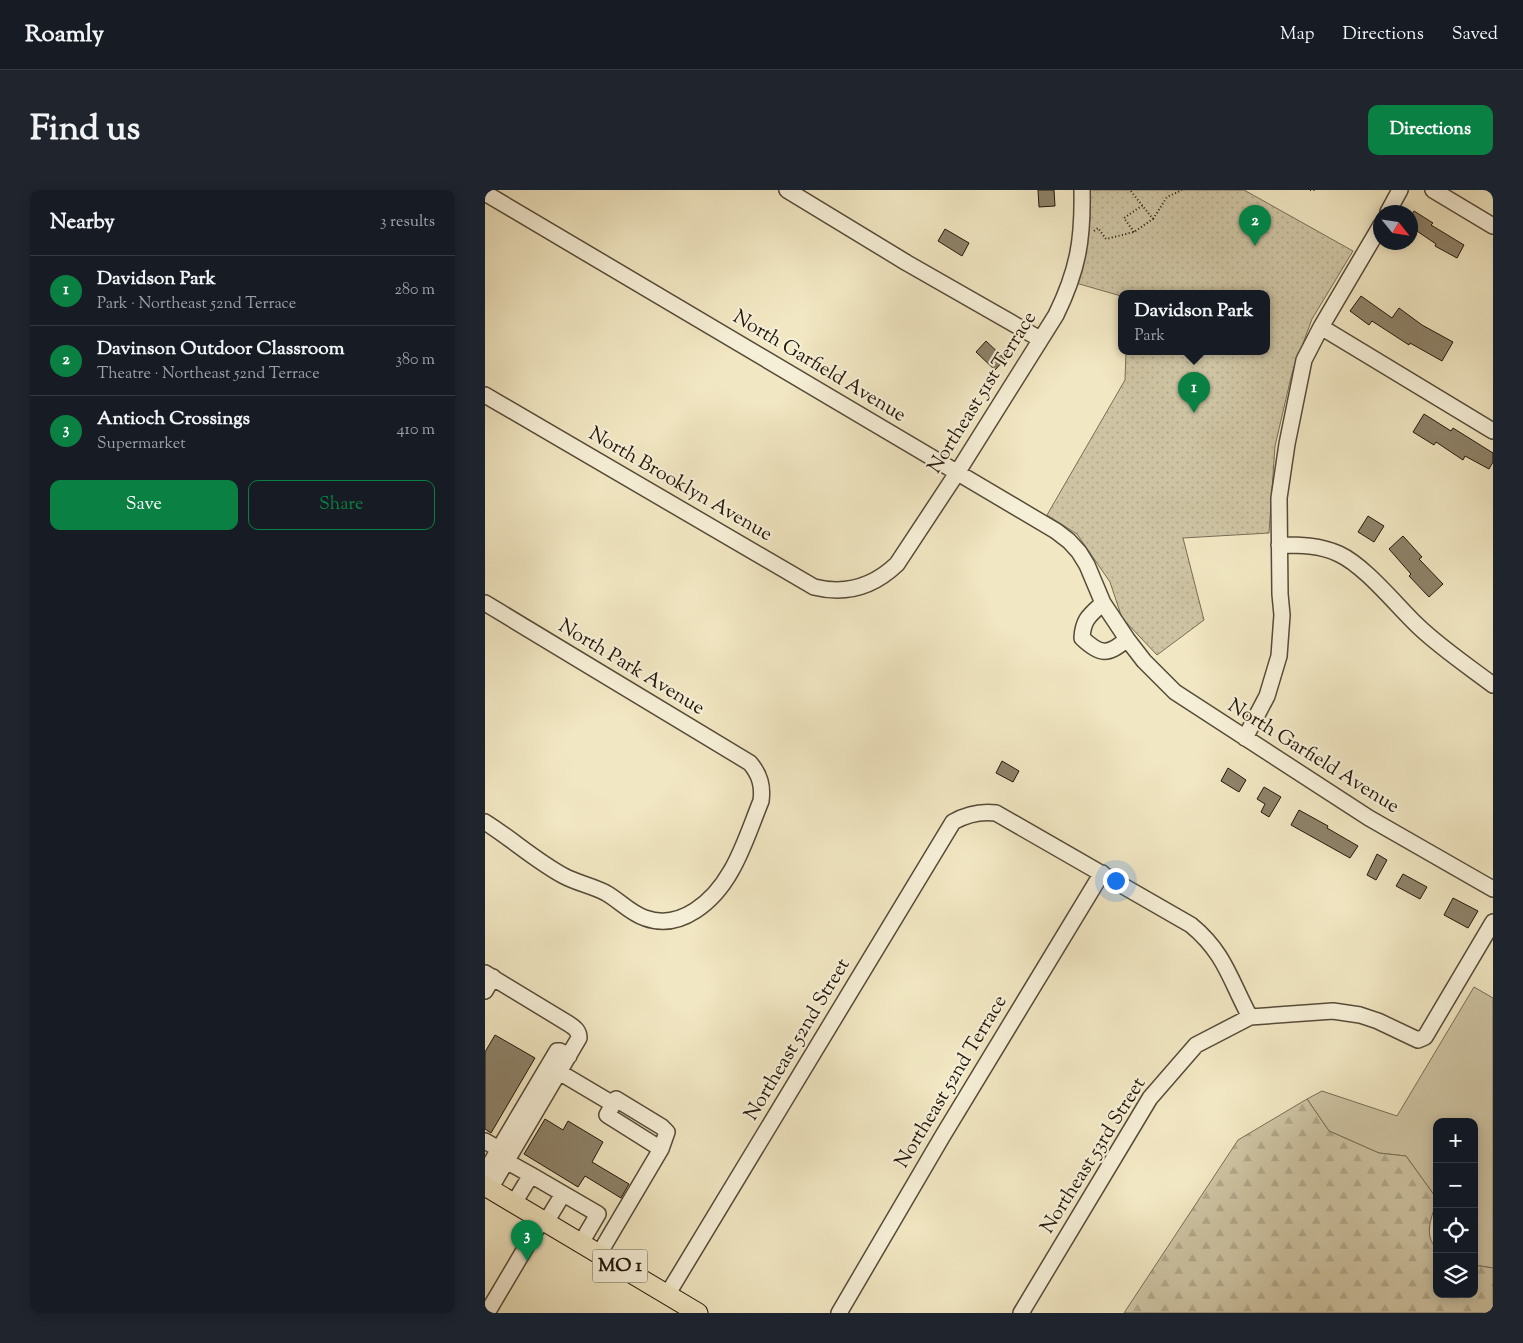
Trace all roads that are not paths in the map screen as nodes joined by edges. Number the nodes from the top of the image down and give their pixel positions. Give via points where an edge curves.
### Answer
1 (787, 190) edge
2 (1082, 190) edge
3 (1401, 190) edge
4 (1433, 190) edge
5 (485, 193) edge
6 (1392, 205) edge
7 (1493, 226) edge
8 (1373, 239) edge
9 (1321, 327) junction
10 (1040, 339) junction
11 (485, 395) edge
12 (1493, 431) edge
13 (957, 473) junction
14 (1279, 545) junction
15 (861, 587) joint
16 (485, 602) edge
17 (1103, 603) junction
18 (1127, 639) junction
19 (1493, 685) edge
20 (1245, 738) junction
21 (485, 822) edge
22 (1102, 873) junction
23 (1493, 889) edge
24 (1493, 922) edge
25 (489, 975) edge
26 (485, 991) edge
27 (1249, 1017) junction
28 (569, 1056) junction
29 (559, 1072) junction
30 (485, 1141) edge
31 (503, 1155) junction
32 (531, 1175) junction
33 (487, 1182) edge
34 (563, 1194) junction
35 (514, 1203) junction
36 (544, 1221) junction
37 (581, 1243) junction
38 (599, 1254) junction
39 (667, 1295) junction
40 (487, 1313) edge
41 (698, 1313) edge
42 (839, 1313) edge
43 (1021, 1313) edge

1 - 10 street
2 - 10 street, Northeast 51st Terrace via 1083,219 1077,262 1069,289
3 - 6 street
4 - 7 street
5 - 13 street, North Garfield Avenue
8 - 9 street
9 - 12 street
9 - 14 street via 1304,360 1287,444 1279,498
10 - 13 street, Northeast 51st Terrace
11 - 15 street, North Brooklyn Avenue via 814,587 839,590
13 - 15 street, Northeast 51st Terrace via 897,564 885,575
13 - 17 street, North Garfield Avenue via 1069,541 1087,565
14 - 19 street via 1309,545 1345,557 1419,627
14 - 20 street via 1282,615 1279,656 1267,696
16 - 21 street, North Park Avenue via 750,763 761,785 761,801 732,870 705,904 674,920 651,920 636,915 604,892 564,876
17 - 18 street, North Garfield Avenue
17 - 18 street via 1086,618 1082,638 1091,647 1104,652 1115,649
18 - 20 street, North Garfield Avenue via 1175,692
20 - 23 street, North Garfield Avenue via 1369,818
22 - 27 street via 1203,935 1223,960
22 - 39 street, Northeast 52nd Street via 996,813 970,814 953,822
22 - 42 street, Northeast 52nd Terrace
24 - 27 street, Northeast 53rd Street via 1425,1037 1418,1040 1378,1021 1343,1012
25 - 26 street
25 - 28 street via 576,1029 579,1038
27 - 43 street, Northeast 53rd Street via 1196,1045 1150,1098
28 - 29 street
28 - 31 street via 557,1051
29 - 31 street
29 - 38 street via 613,1104 617,1099 666,1130 661,1149
30 - 31 street
31 - 32 street
31 - 33 street
32 - 34 street
32 - 35 street
33 - 35 main road, MO 1
34 - 36 street
34 - 37 street via 598,1214
35 - 36 main road, MO 1
36 - 37 main road, MO 1
36 - 40 street
37 - 38 main road, MO 1
38 - 39 main road, MO 1
39 - 41 main road, MO 1

